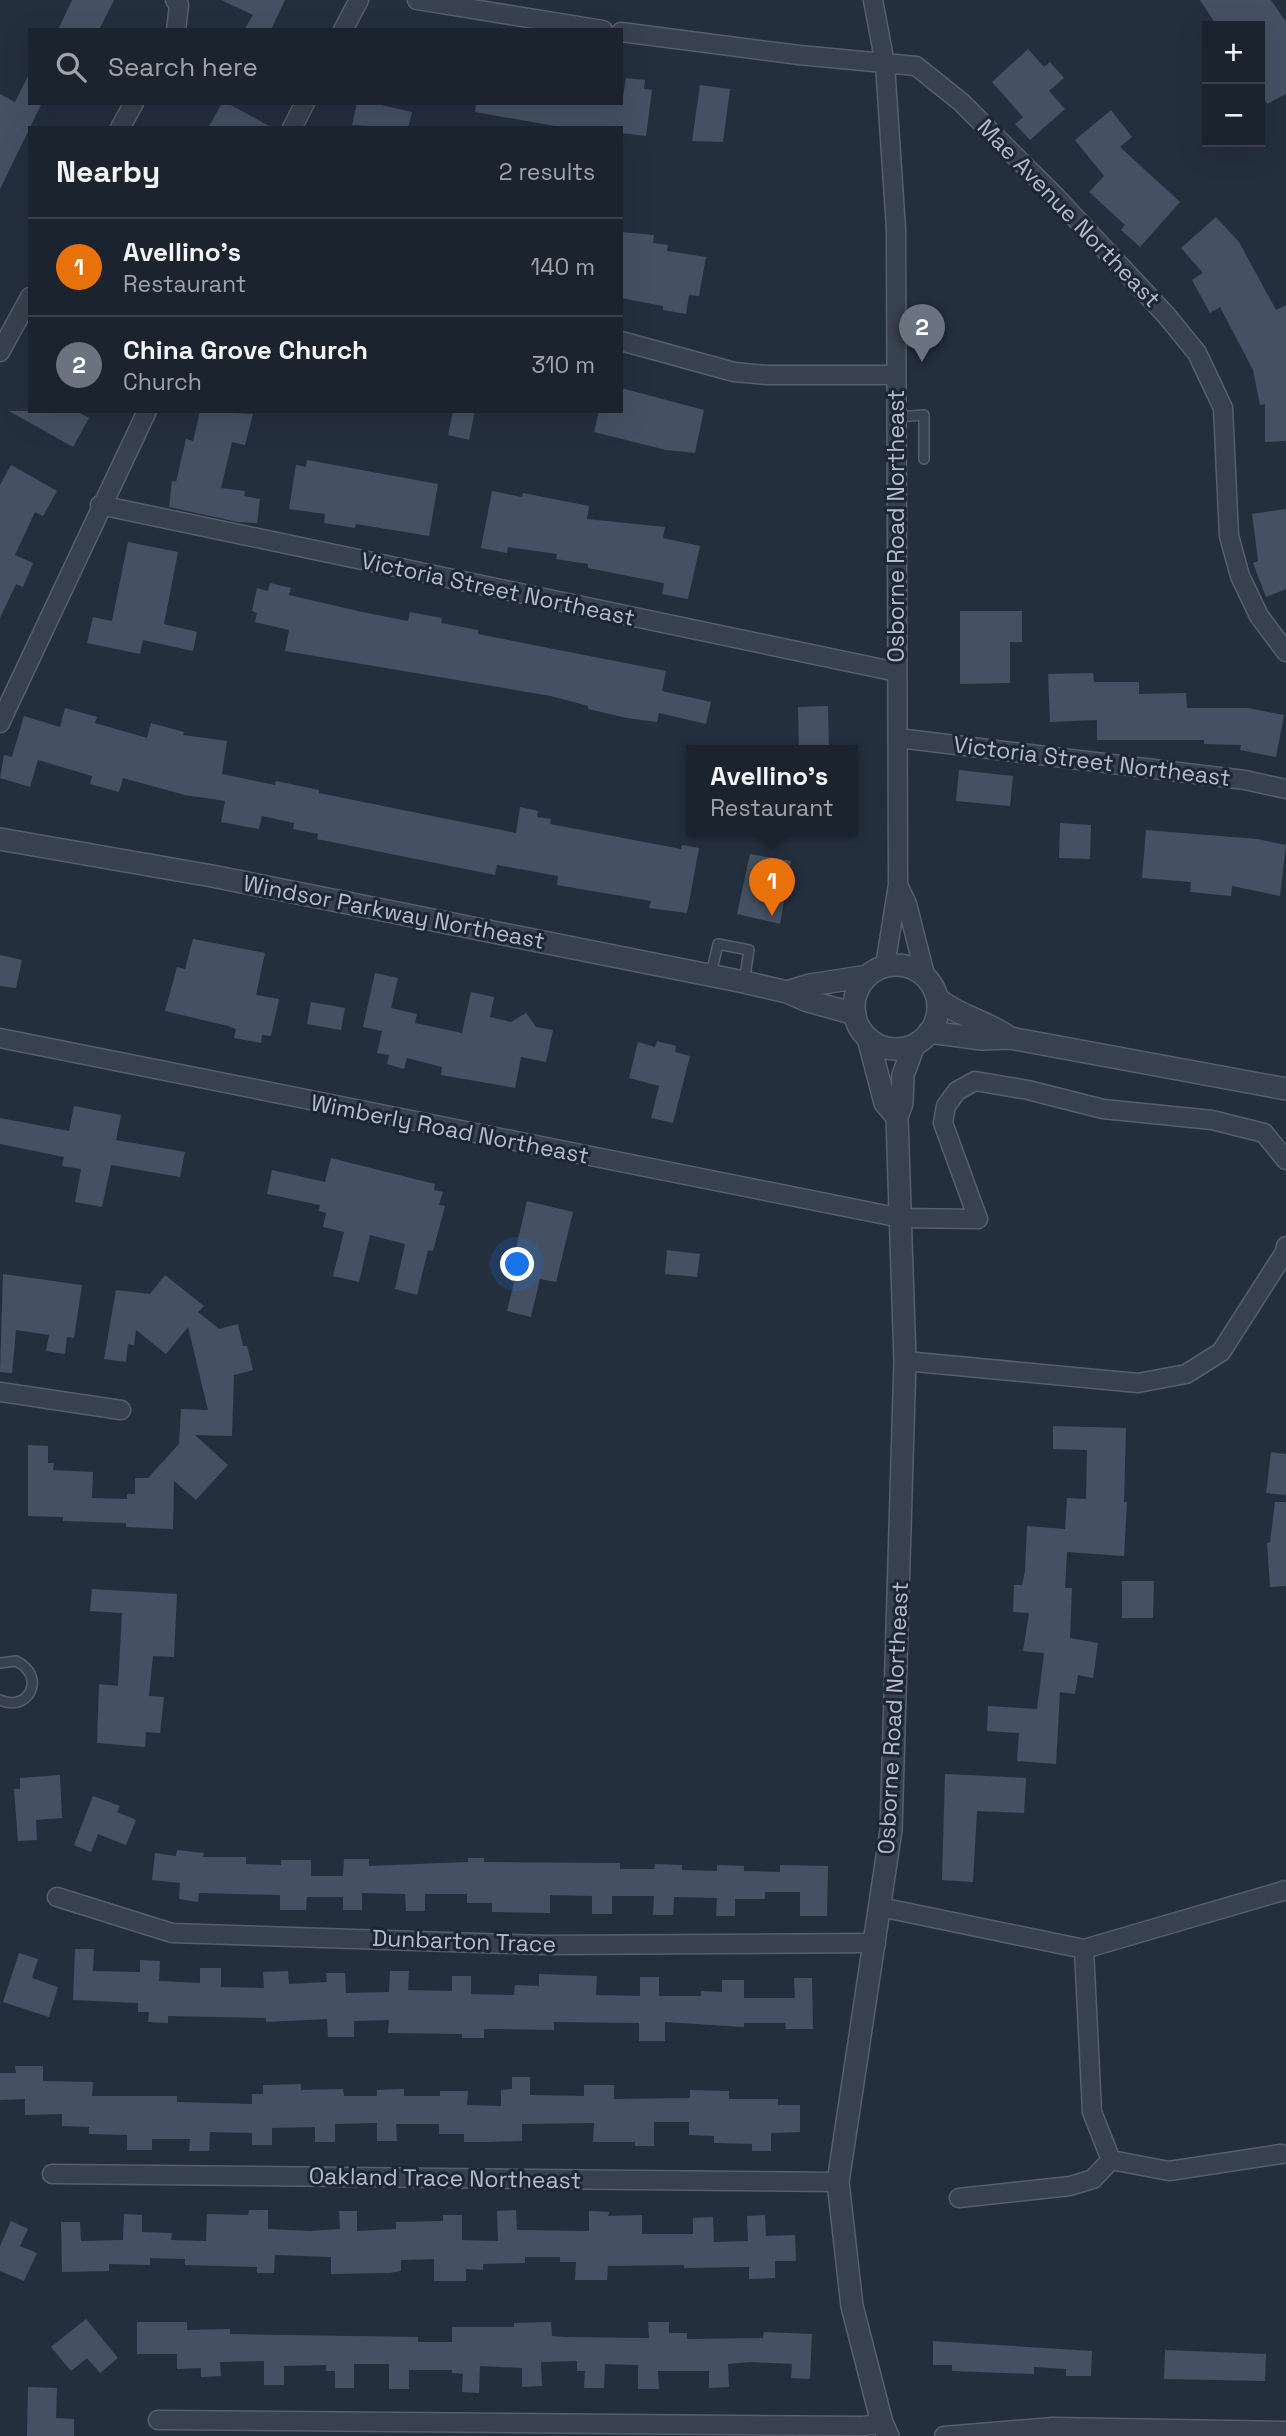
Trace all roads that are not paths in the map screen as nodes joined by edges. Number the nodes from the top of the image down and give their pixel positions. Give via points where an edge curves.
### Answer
1 (175, 0) edge
2 (359, 0) edge
3 (417, 0) edge
4 (873, 0) edge
5 (176, 28) edge
6 (344, 28) edge
7 (591, 28) edge
8 (623, 32) edge
9 (885, 64) junction
10 (133, 105) edge
11 (304, 105) edge
12 (121, 126) edge
13 (293, 126) edge
14 (28, 300) edge
15 (623, 342) edge
16 (0, 352) edge
17 (896, 376) junction
18 (146, 413) edge
19 (895, 417) junction
20 (924, 459) dead end
21 (100, 505) junction
22 (1286, 652) edge
23 (897, 672) junction
24 (0, 723) edge
25 (898, 738) junction
26 (1286, 789) edge
27 (0, 839) edge
28 (898, 885) junction
29 (876, 971) junction
30 (925, 975) junction
31 (711, 976) junction
32 (744, 982) junction
33 (787, 992) junction
34 (938, 999) junction
35 (855, 1014) junction
36 (0, 1038) edge
37 (868, 1038) junction
38 (1010, 1038) junction
39 (922, 1039) junction
40 (1286, 1089) edge
41 (897, 1117) junction
42 (1286, 1160) edge
43 (901, 1218) junction
44 (1286, 1246) edge
45 (905, 1361) junction
46 (0, 1392) edge
47 (121, 1410) dead end
48 (0, 1663) edge
49 (0, 1700) edge
50 (1286, 1890) edge
51 (57, 1898) dead end
52 (880, 1907) junction
53 (876, 1943) junction
54 (1084, 1949) junction
55 (1281, 2154) dead end
56 (1111, 2160) junction
57 (52, 2175) dead end
58 (838, 2182) junction
59 (958, 2197) dead end
60 (158, 2420) dead end
61 (885, 2429) edge
62 (1286, 2431) edge
63 (944, 2436) edge

1 - 5 street via 179,5
2 - 6 street
3 - 7 street
4 - 9 street, Osborne Road Northeast
8 - 9 street, Mae Avenue Northeast
9 - 17 street, Osborne Road Northeast via 896,229
9 - 22 street, Mae Avenue Northeast via 916,66 961,102 1055,196 1197,353 1223,408 1228,523 1240,576 1259,616
10 - 12 street
11 - 13 street
14 - 16 street
15 - 17 street via 734,372
17 - 19 street, Osborne Road Northeast
18 - 21 street
19 - 20 lane via 924,415
19 - 23 street, Osborne Road Northeast
21 - 23 street, Victoria Street Northeast
21 - 24 street
23 - 25 street, Osborne Road Northeast
25 - 26 street, Victoria Street Northeast via 1245,780
25 - 28 street, Osborne Road Northeast
27 - 31 street, Windsor Parkway Northeast via 212,876
28 - 29 street, Osborne Road Northeast
28 - 30 street, Osborne Road Northeast
29 - 30 street via 899,964
29 - 33 street, Windsor Parkway Northeast
29 - 35 street via 856,994
30 - 34 street
31 - 32 street, Windsor Parkway Northeast
31 - 32 lane via 718,944 748,950
32 - 33 street, Windsor Parkway Northeast
33 - 35 street, Windsor Parkway Northeast
34 - 38 street via 955,1013 995,1027
34 - 39 street via 938,1013
35 - 37 street
36 - 43 street, Wimberly Road Northeast
37 - 39 street via 887,1048
37 - 41 street, Osborne Road Northeast via 885,1102
38 - 39 street
38 - 40 street
39 - 41 street, Osborne Road Northeast via 903,1074
41 - 43 street, Osborne Road Northeast
42 - 43 street, Wimberly Road Northeast via 1264,1133 1212,1120 1103,1109 975,1081 957,1091 946,1106 943,1123 978,1219
43 - 45 street, Osborne Road Northeast
44 - 45 street via 1221,1352 1186,1374 1138,1383
45 - 52 street, Osborne Road Northeast via 891,1830
46 - 47 street
48 - 49 lane via 16,1661 33,1679 29,1695 22,1700
50 - 54 street
51 - 53 street, Dunbarton Trace via 172,1933 544,1945
52 - 53 street, Osborne Road Northeast
52 - 54 street
53 - 58 street, Osborne Road Northeast
54 - 56 street via 1092,2112
55 - 56 street via 1170,2171
56 - 59 street via 1093,2179 1070,2186
57 - 58 street, Oakland Trace Northeast
58 - 61 street, Osborne Road Northeast via 852,2306
60 - 61 street
62 - 63 street via 1053,2427

